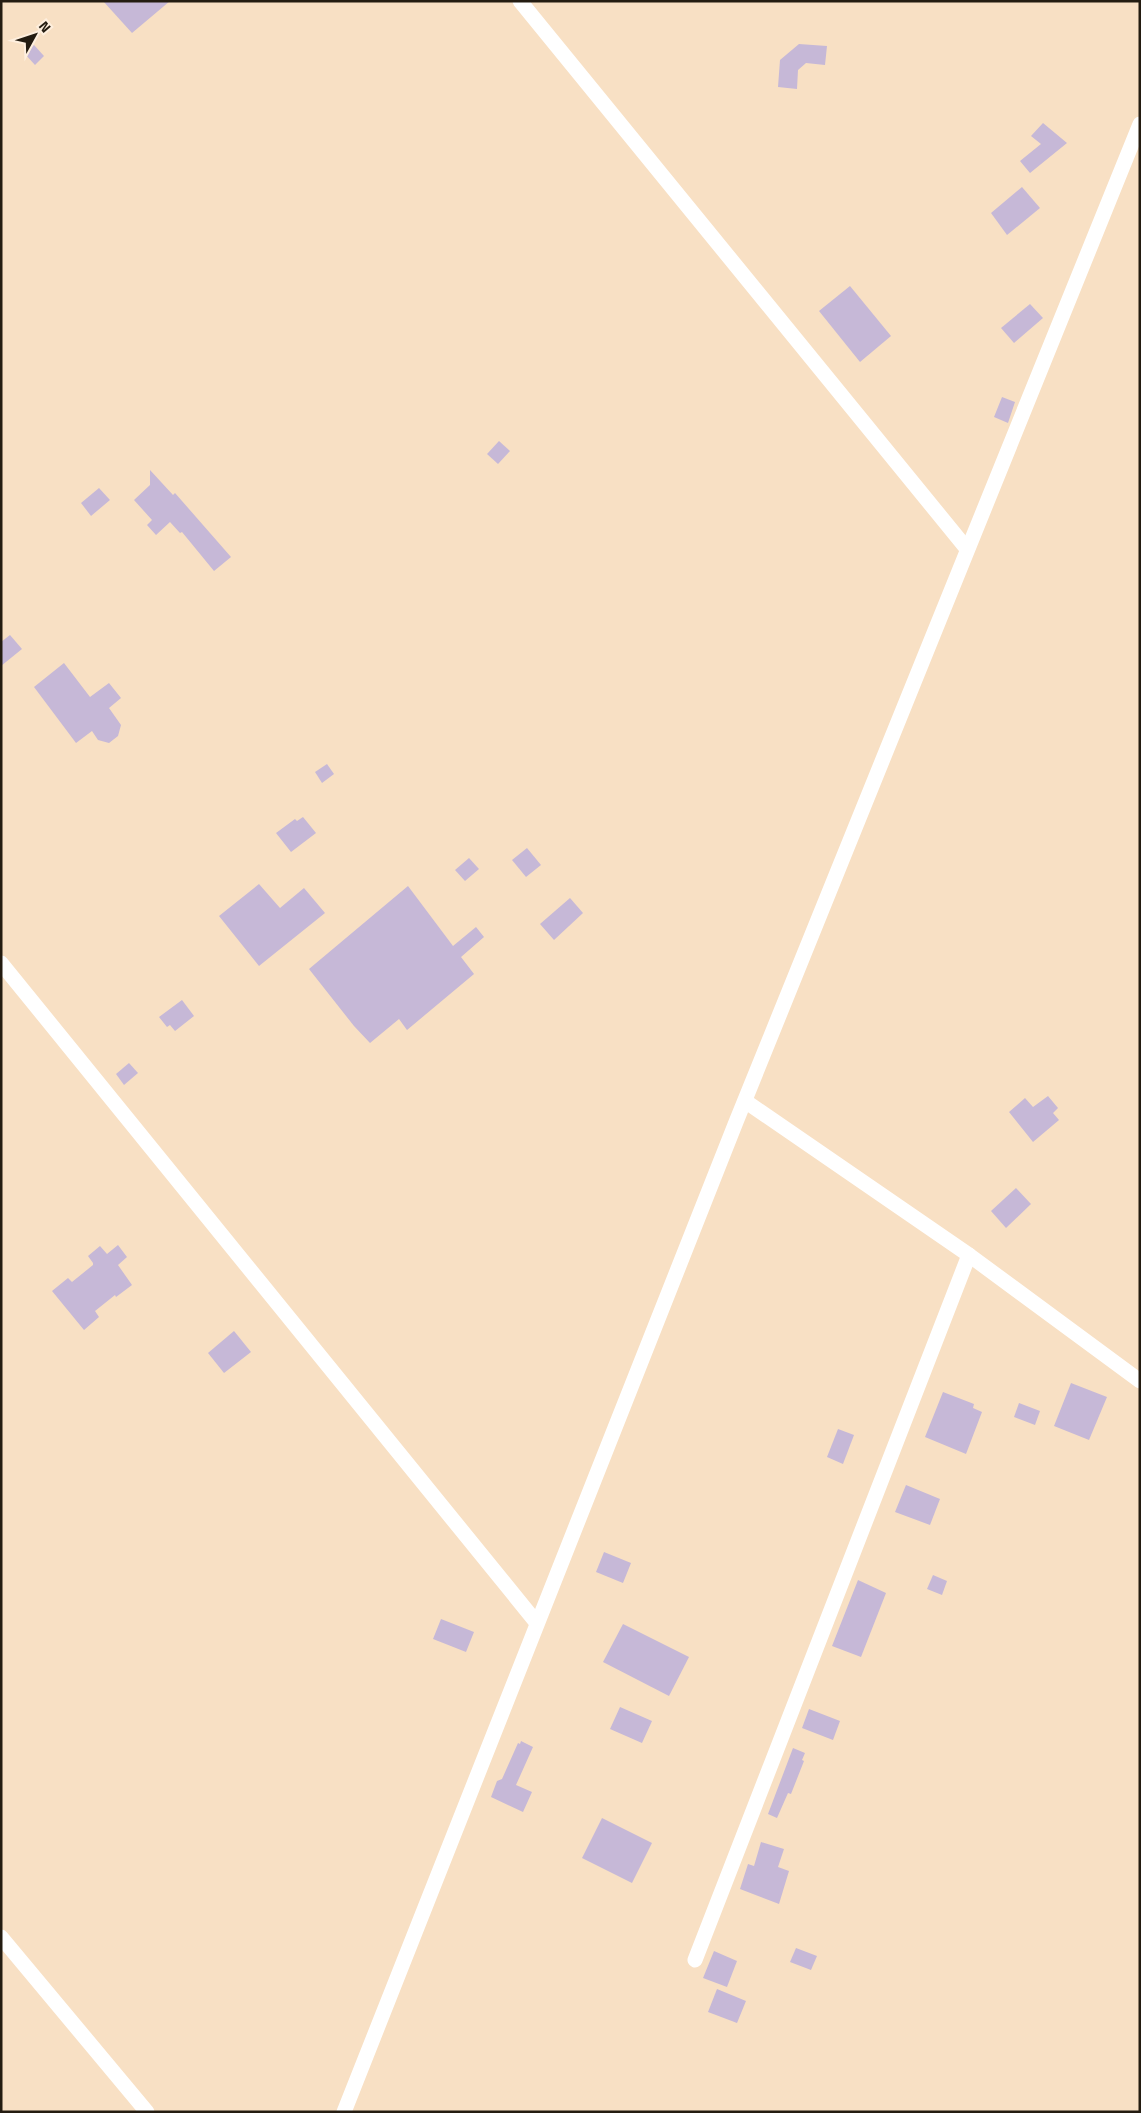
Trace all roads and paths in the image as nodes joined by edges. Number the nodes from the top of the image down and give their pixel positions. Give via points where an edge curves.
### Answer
1 (520, 1) edge
2 (1140, 124) edge
3 (967, 549) junction
4 (1, 963) edge
5 (745, 1102) junction
6 (969, 1255) junction
7 (1140, 1381) edge
8 (536, 1622) junction
9 (1, 1936) edge
10 (695, 1960) dead end
11 (147, 2112) edge
12 (344, 2112) edge

1 - 3 street
2 - 3 street
3 - 5 street
4 - 8 street
5 - 6 street
5 - 8 street
6 - 7 street
6 - 10 street
8 - 12 street
9 - 11 street

